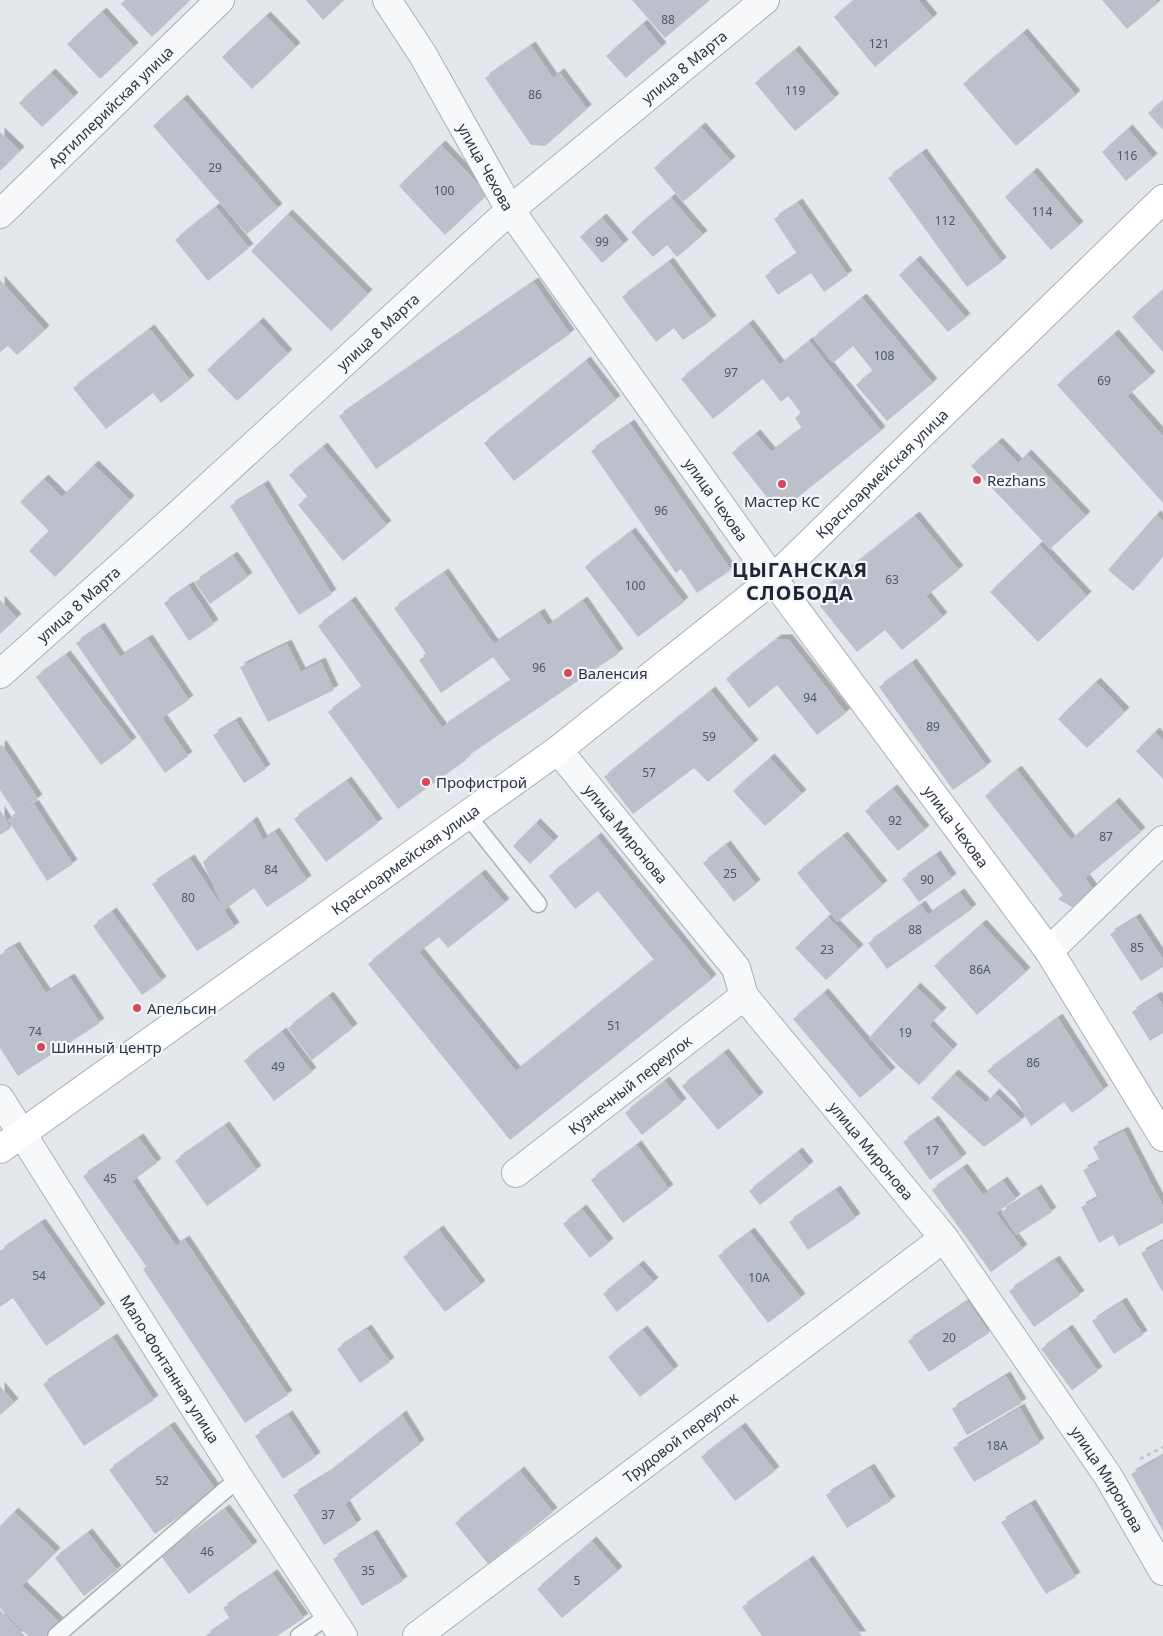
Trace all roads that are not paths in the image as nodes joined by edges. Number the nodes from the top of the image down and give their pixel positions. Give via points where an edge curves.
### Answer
1 (220, 0) edge
2 (387, 0) edge
3 (765, 0) edge
4 (1163, 199) edge
5 (510, 210) junction
6 (0, 214) edge
7 (773, 579) junction
8 (0, 674) edge
9 (558, 750) junction
10 (468, 816) junction
11 (1163, 840) edge
12 (538, 904) dead end
13 (1049, 951) junction
14 (744, 996) junction
15 (0, 1099) edge
16 (22, 1133) junction
17 (1163, 1137) edge
18 (0, 1149) edge
19 (516, 1173) dead end
20 (944, 1238) junction
21 (239, 1478) junction
22 (1163, 1572) edge
23 (336, 1626) edge
24 (56, 1636) edge
25 (299, 1636) edge
26 (417, 1636) edge

1 - 6 street, Артиллерийская улица
2 - 5 street, улица Чехова via 424,55
3 - 5 street, улица 8 Марта
4 - 7 main road, Красноармейская улица
5 - 7 street, улица Чехова
5 - 8 street, улица 8 Марта
7 - 9 main road, Красноармейская улица
7 - 13 main road, улица Чехова
9 - 10 main road, Красноармейская улица
9 - 14 street, улица Миронова via 736,968
10 - 12 lane
10 - 16 main road, Красноармейская улица
11 - 13 street
13 - 17 main road, улица Чехова
14 - 19 street, Кузнечный переулок
14 - 20 street, улица Миронова
15 - 16 street, Мало-Фонтанная улица
16 - 18 main road, Красноармейская улица
16 - 21 street, Мало-Фонтанная улица
20 - 22 street, улица Миронова via 1108,1476
20 - 26 street, Трудовой переулок
21 - 23 street, Мало-Фонтанная улица
21 - 24 lane
23 - 25 lane

